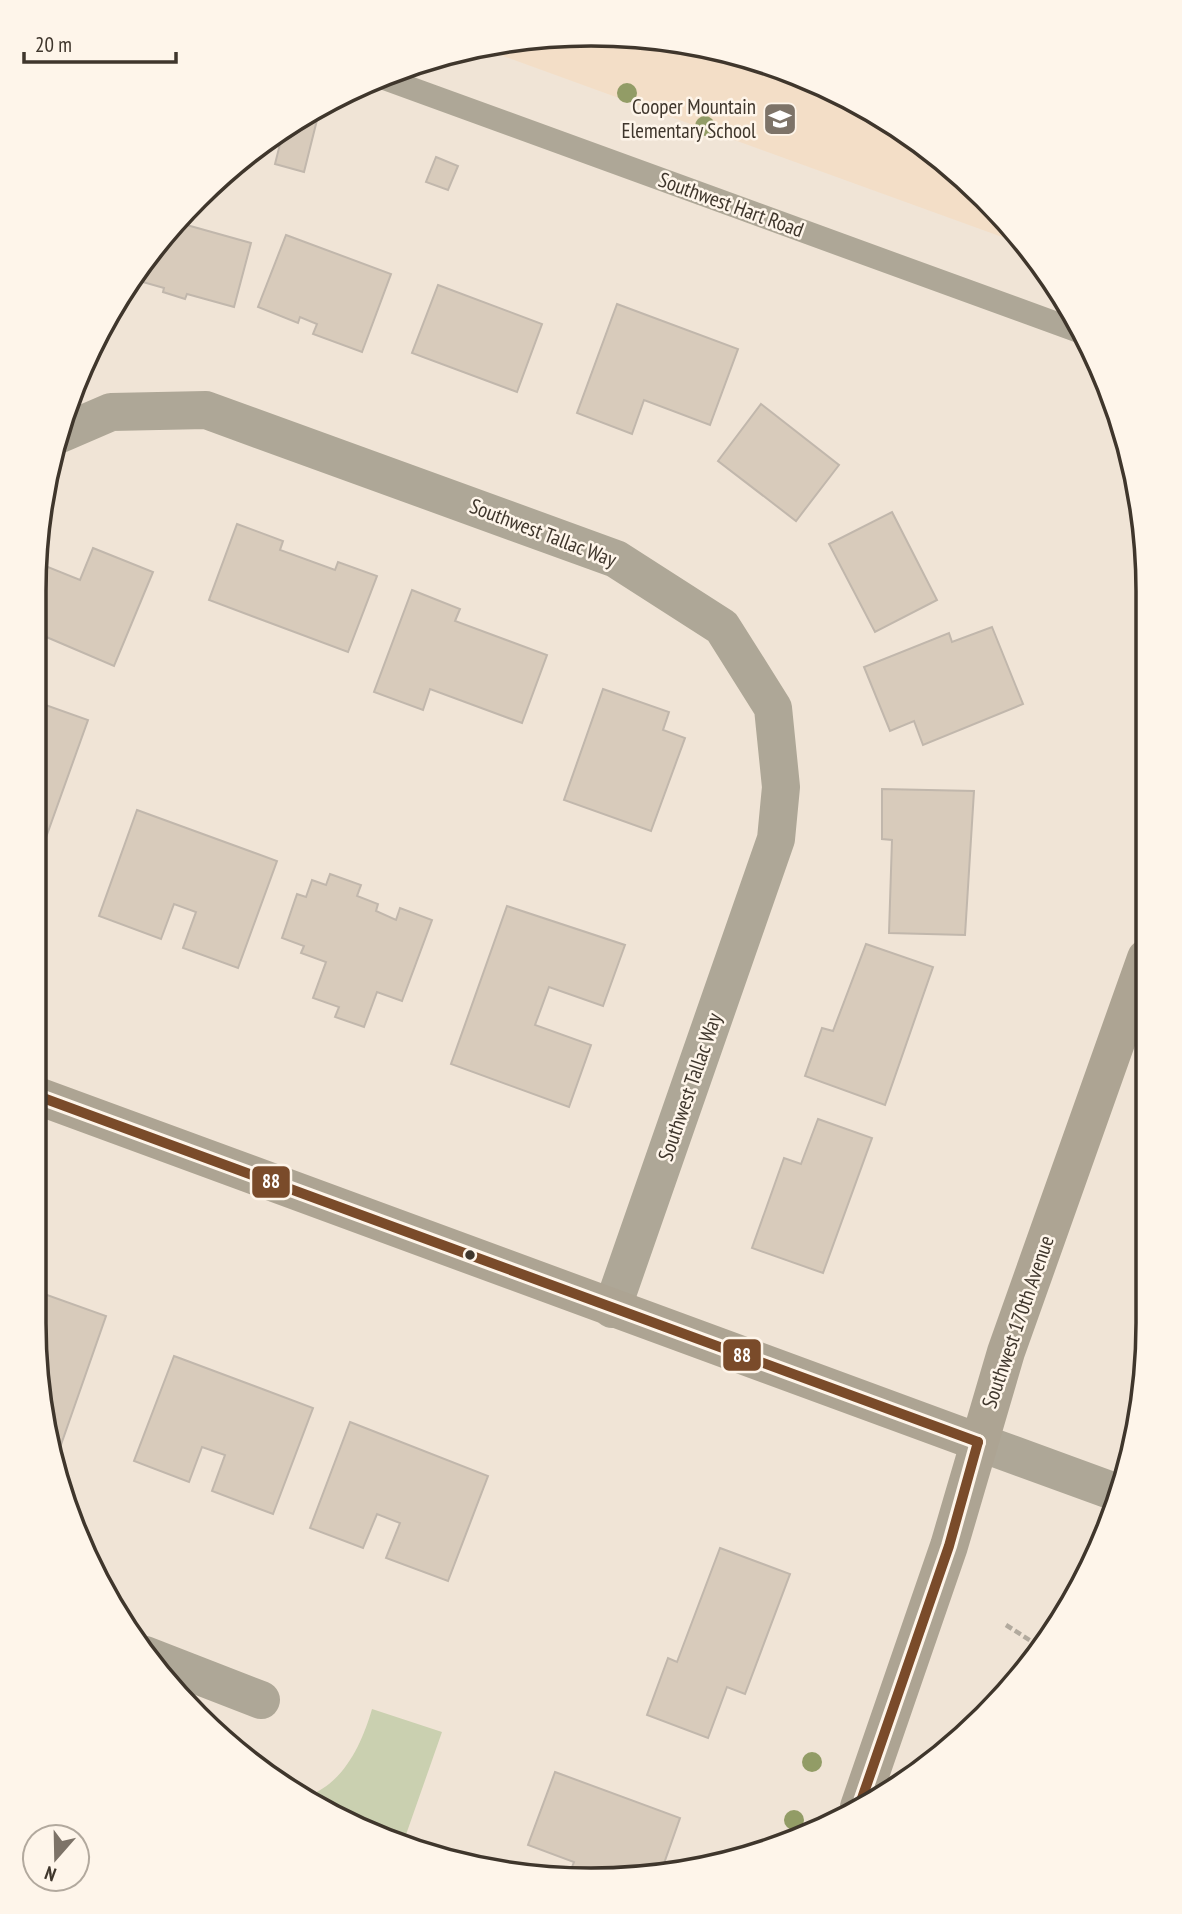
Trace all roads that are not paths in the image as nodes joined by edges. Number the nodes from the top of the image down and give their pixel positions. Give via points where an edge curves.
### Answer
1 (394, 82) edge
2 (1068, 328) edge
3 (70, 430) edge
4 (1136, 986) edge
5 (46, 1099) edge
6 (612, 1310) junction
7 (978, 1442) junction
8 (1110, 1490) edge
9 (164, 1662) edge
10 (261, 1700) dead end
11 (863, 1795) edge

1 - 2 lane, Southwest Hart Road
3 - 6 street, Southwest Tallac Way via 111,412 206,410 616,559 722,627 773,708 781,787 776,839
4 - 7 main road, Southwest 170th Avenue
5 - 6 main road
6 - 7 main road
7 - 8 street
7 - 11 main road, Southwest 170th Avenue via 949,1546
9 - 10 street

